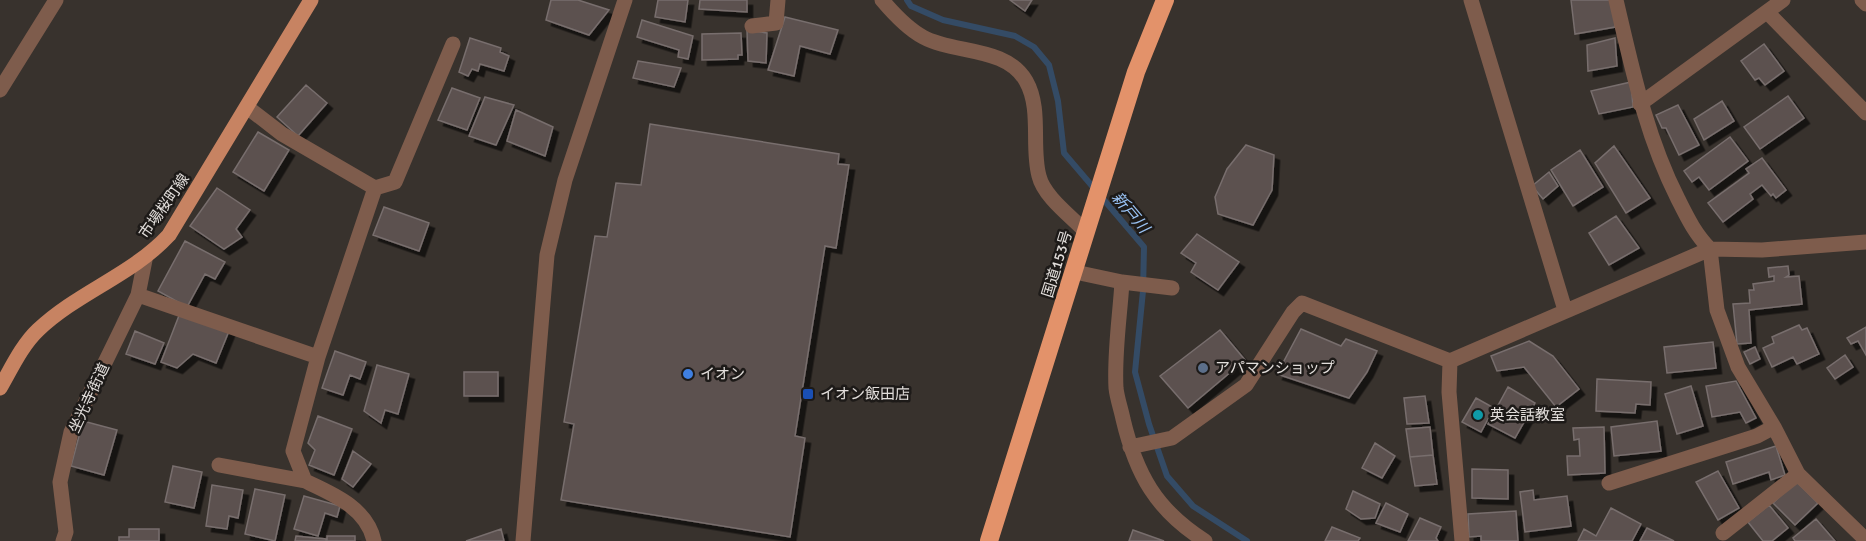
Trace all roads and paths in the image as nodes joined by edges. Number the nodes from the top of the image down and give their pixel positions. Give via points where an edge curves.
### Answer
1 (56, 0) edge
2 (311, 0) edge
3 (625, 0) edge
4 (778, 0) edge
5 (882, 0) edge
6 (1165, 0) edge
7 (1471, 0) edge
8 (1616, 0) edge
9 (1783, 0) edge
10 (1862, 0) edge
11 (1866, 4) edge
12 (1768, 13) junction
13 (752, 26) dead end
14 (453, 44) dead end
15 (0, 90) edge
16 (1640, 104) junction
17 (247, 107) junction
18 (1866, 113) edge
19 (375, 188) junction
20 (1089, 224) junction
21 (1866, 242) edge
22 (1710, 249) junction
23 (145, 260) junction
24 (1074, 272) junction
25 (1126, 283) junction
26 (1164, 287) dead end
27 (138, 295) junction
28 (1565, 310) junction
29 (318, 357) junction
30 (1450, 361) junction
31 (0, 388) edge
32 (1774, 427) junction
33 (1136, 446) junction
34 (219, 465) dead end
35 (1798, 474) junction
36 (305, 482) junction
37 (1609, 483) dead end
38 (1723, 533) dead end
39 (1866, 540) edge
40 (63, 541) edge
41 (374, 541) edge
42 (523, 541) edge
43 (989, 541) edge
44 (1204, 541) edge
45 (1462, 541) edge

1 - 15 street
2 - 17 main road, 市場桜町線
3 - 42 street via 566,180 547,255
4 - 13 street via 776,23
5 - 20 street via 923,37 996,58 1026,80 1033,101 1039,178 1048,192
6 - 20 highway, 国道153号 via 1136,72
7 - 28 street
8 - 16 street
9 - 12 street
10 - 11 street
12 - 16 street
12 - 18 street
14 - 19 street via 395,182
16 - 22 street via 1665,172 1697,237
17 - 19 street via 282,134
17 - 23 main road, 市場桜町線 via 169,235
19 - 29 street
20 - 24 highway, 国道153号
21 - 22 street via 1762,250
22 - 28 street
22 - 32 street via 1717,310 1738,367
23 - 27 street, 坐光寺街道
23 - 31 main road, 市場桜町線 via 101,283 36,331
24 - 25 street
24 - 43 highway, 国道153号
25 - 26 street
25 - 33 street via 1116,388
27 - 29 street
27 - 40 street, 坐光寺街道 via 71,432 60,482 66,532
28 - 30 street
29 - 36 street via 293,451
30 - 33 street via 1302,303 1246,385 1172,438
30 - 45 street via 1448,383
32 - 35 street
32 - 37 street via 1758,436
33 - 44 street via 1142,478 1185,529
34 - 36 street
35 - 38 street
35 - 39 street
36 - 41 street via 344,498 372,530

